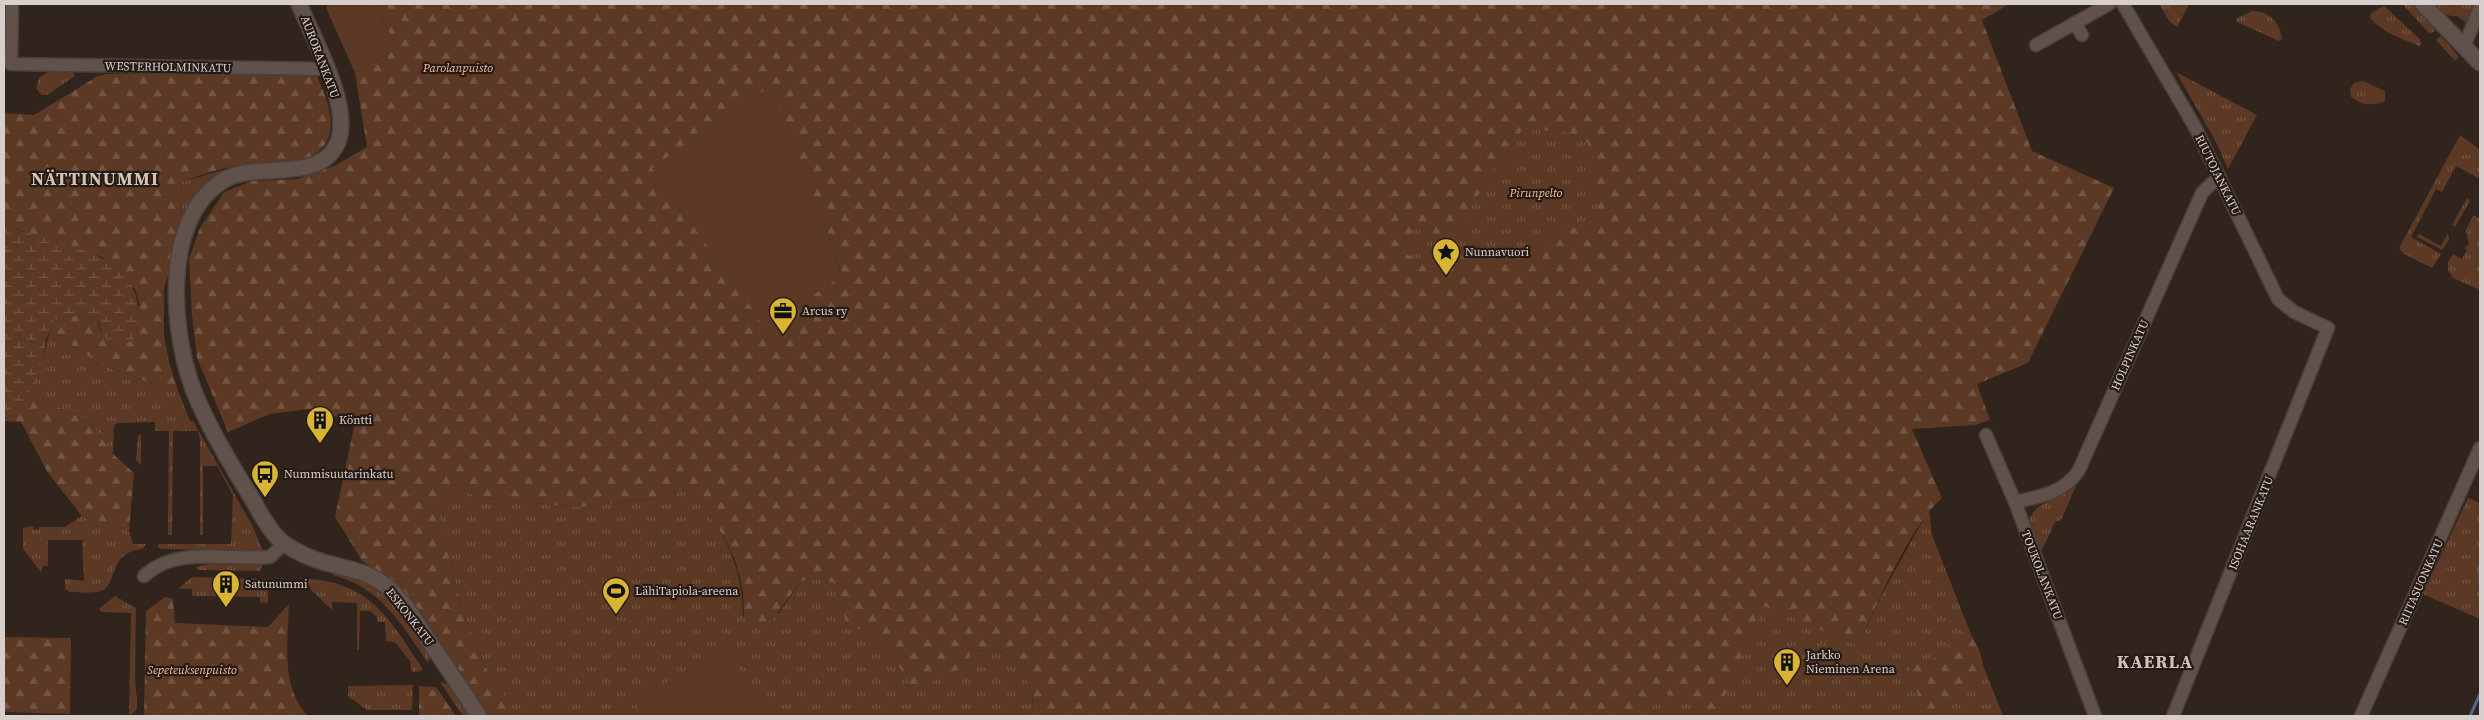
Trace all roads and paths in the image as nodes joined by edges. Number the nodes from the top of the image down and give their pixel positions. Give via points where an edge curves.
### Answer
1 (12, 4) edge
2 (299, 4) edge
3 (2109, 4) edge
4 (2123, 4) edge
5 (2423, 4) edge
6 (2480, 7) edge
7 (2075, 23) junction
8 (2082, 36) dead end
9 (2036, 45) dead end
10 (2464, 46) junction
11 (2480, 63) edge
12 (326, 69) junction
13 (2220, 178) junction
14 (2328, 328) joint
15 (1986, 435) dead end
16 (2480, 448) edge
17 (2015, 502) junction
18 (285, 543) junction
19 (144, 576) dead end
20 (479, 716) edge
21 (2095, 716) edge
22 (2173, 716) edge
23 (2361, 716) edge

1 - 12 street, WESTERHOLMINKATU via 11,64
2 - 12 street, AURORANKATU
3 - 7 street
4 - 13 street, RIUTOJANKATU via 2195,127
5 - 10 street
6 - 10 street
7 - 8 street
7 - 9 street
10 - 11 street
12 - 18 street, AURORANKATU via 340,111 339,138 334,148 324,159 302,168 241,174 209,192 190,219 180,256 176,295 178,329 195,394 249,495 277,538
13 - 14 street, RIUTOJANKATU via 2278,299 2294,312
13 - 17 street, HOLPINKATU via 2202,193 2074,478 2058,491
14 - 22 street, ISOHAARANKATU
15 - 17 street, TOUKOLANKATU
16 - 23 street, RIITASUONKATU
17 - 21 street, TOUKOLANKATU
18 - 19 street via 270,557 181,559 154,567
18 - 20 street, ESKONKATU via 313,559 360,571 385,585 415,620

